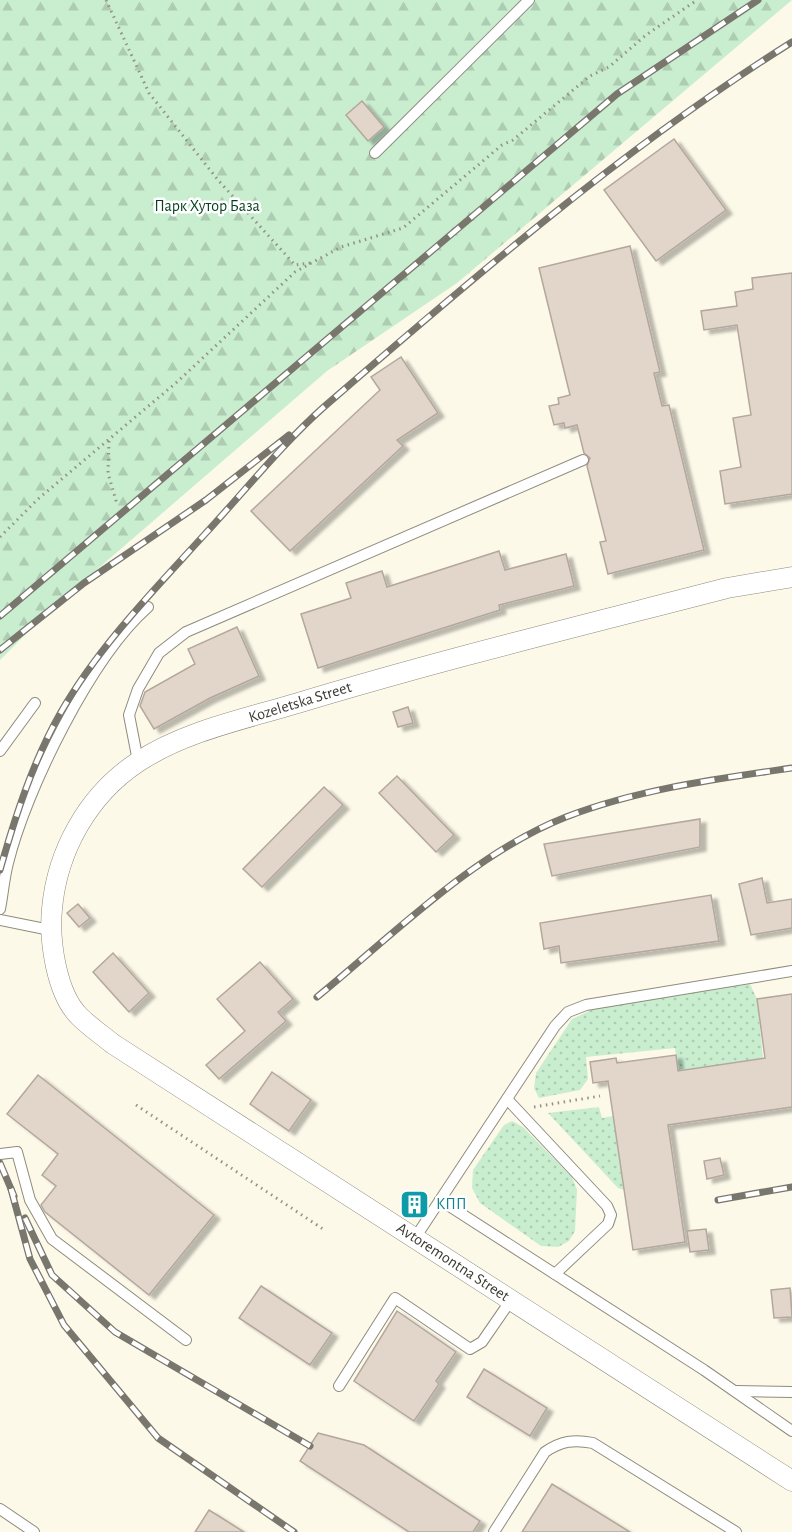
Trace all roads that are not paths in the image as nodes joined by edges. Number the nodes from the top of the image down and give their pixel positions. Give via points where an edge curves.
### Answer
1 (529, 0) edge
2 (375, 153) dead end
3 (583, 460) dead end
4 (792, 577) edge
5 (148, 607) dead end
6 (35, 703) dead end
7 (0, 751) edge
8 (138, 762) junction
9 (0, 909) edge
10 (0, 920) edge
11 (50, 930) junction
12 (792, 971) edge
13 (113, 1044) joint
14 (507, 1099) junction
15 (0, 1154) edge
16 (440, 1200) junction
17 (415, 1238) junction
18 (555, 1274) junction
19 (511, 1300) junction
20 (186, 1340) dead end
21 (339, 1386) dead end
22 (734, 1391) junction
23 (792, 1392) edge
24 (792, 1431) edge
25 (792, 1480) edge
26 (0, 1509) edge
27 (34, 1532) edge
28 (494, 1532) edge
29 (736, 1532) edge

1 - 2 lane
3 - 8 lane via 186,632 159,653 138,689 129,715
4 - 8 street, Kozeletska Street via 727,588 336,691 195,734
5 - 9 lane via 128,625 87,686 41,773 8,862
6 - 7 lane
8 - 11 street, Kozeletska Street via 114,781 86,813 67,846 54,886
10 - 11 lane
11 - 13 street, Kozeletska Street via 60,984 78,1016
12 - 14 lane via 586,1005 568,1012
13 - 17 street, Avtoremontna Street
14 - 16 lane
14 - 18 lane via 607,1206 611,1215 608,1224
15 - 20 lane via 17,1152 30,1200 52,1239
16 - 17 lane
16 - 18 lane
17 - 19 street, Avtoremontna Street
18 - 22 lane
19 - 21 lane via 482,1342 470,1349 395,1298
19 - 25 street, Avtoremontna Street
22 - 23 lane
22 - 24 lane
26 - 27 lane
28 - 29 lane via 544,1452 561,1443 580,1440 593,1443

